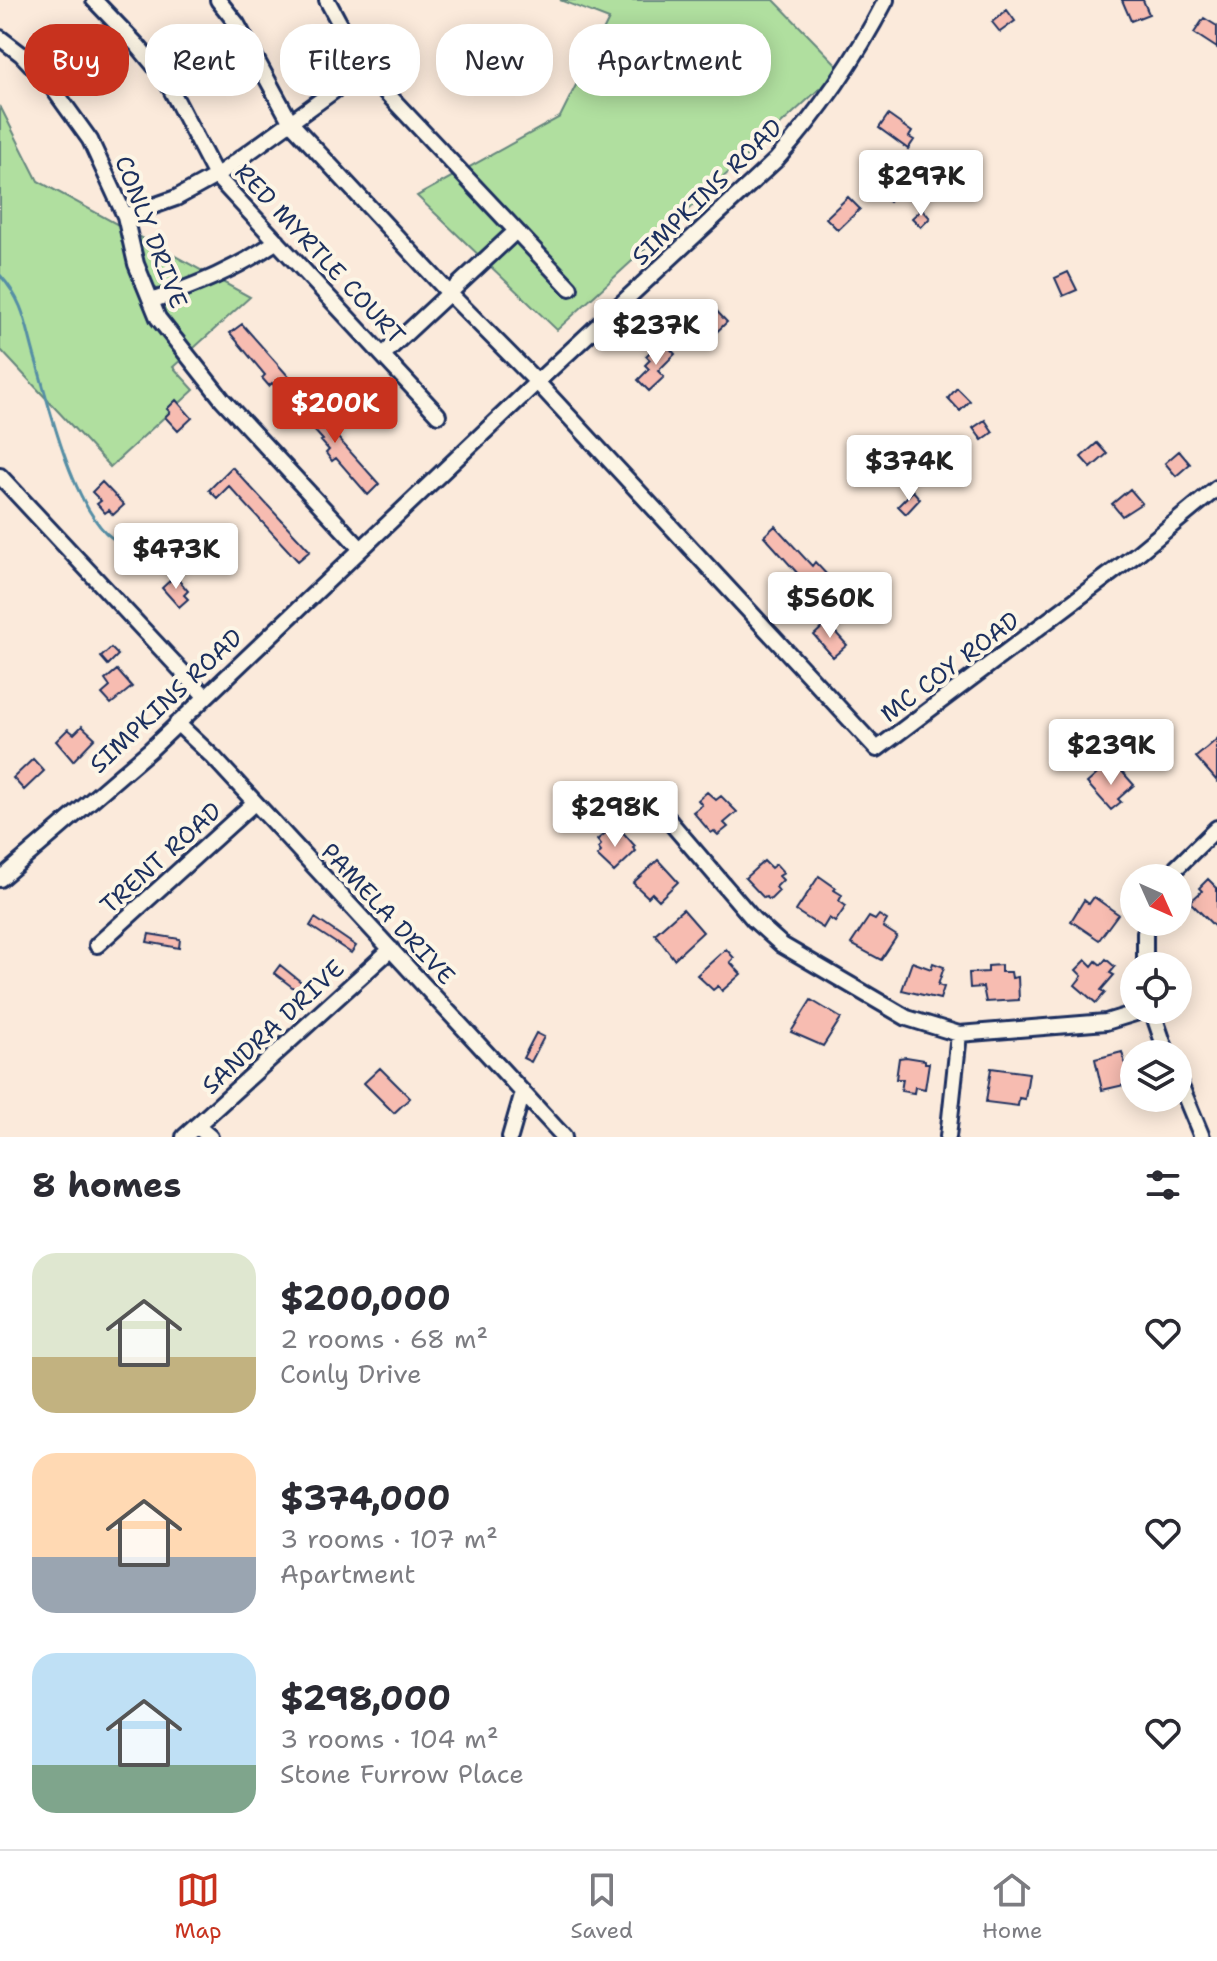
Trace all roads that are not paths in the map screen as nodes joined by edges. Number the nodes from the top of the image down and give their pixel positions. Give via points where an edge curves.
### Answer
1 (94, 0) edge
2 (218, 0) edge
3 (327, 0) edge
4 (886, 0) edge
5 (340, 24) edge
6 (0, 38) edge
7 (328, 96) edge
8 (389, 96) edge
9 (291, 123) junction
10 (216, 176) junction
11 (125, 216) junction
12 (516, 231) junction
13 (277, 241) junction
14 (570, 288) dead end
15 (449, 293) junction
16 (151, 301) junction
17 (384, 354) junction
18 (537, 382) junction
19 (438, 415) dead end
20 (0, 476) edge
21 (1217, 488) edge
22 (361, 549) junction
23 (205, 696) junction
24 (177, 723) junction
25 (652, 793) dead end
26 (254, 803) junction
27 (1217, 828) edge
28 (1180, 864) edge
29 (0, 879) edge
30 (97, 945) dead end
31 (391, 949) junction
32 (1120, 1018) edge
33 (959, 1034) junction
34 (523, 1092) junction
35 (1192, 1112) edge
36 (198, 1127) junction
37 (184, 1137) edge
38 (210, 1137) edge
39 (510, 1137) edge
40 (564, 1137) edge
41 (948, 1137) edge
42 (1202, 1137) edge

1 - 10 street, RED MYRTLE COURT via 166,80
2 - 9 street via 237,24
3 - 5 street
4 - 18 street, SIMPKINS ROAD via 809,124
6 - 11 street, CONLY DRIVE via 52,87 90,140
7 - 9 street
8 - 12 street
9 - 10 street
9 - 15 street
10 - 11 street via 176,198
10 - 13 street, RED MYRTLE COURT
11 - 16 street, CONLY DRIVE
12 - 14 street
12 - 15 street
13 - 16 street via 246,263
13 - 17 street, RED MYRTLE COURT
15 - 17 street
15 - 18 street
16 - 22 street, CONLY DRIVE via 158,318 222,399
17 - 19 street, RED MYRTLE COURT
18 - 21 street, MC COY ROAD via 877,749
18 - 22 street, SIMPKINS ROAD
20 - 23 street
22 - 23 street, SIMPKINS ROAD
23 - 24 street, SIMPKINS ROAD
24 - 26 street, PAMELA DRIVE
24 - 29 street, SIMPKINS ROAD
25 - 33 street via 671,823 782,945 907,1018
26 - 30 street, TRENT ROAD
26 - 31 street, PAMELA DRIVE
27 - 28 street
31 - 34 street, PAMELA DRIVE
31 - 36 street, SANDRA DRIVE
32 - 33 street
33 - 41 street
34 - 39 street
34 - 40 street, PAMELA DRIVE
35 - 42 street
36 - 37 street, SANDRA DRIVE
36 - 38 street

